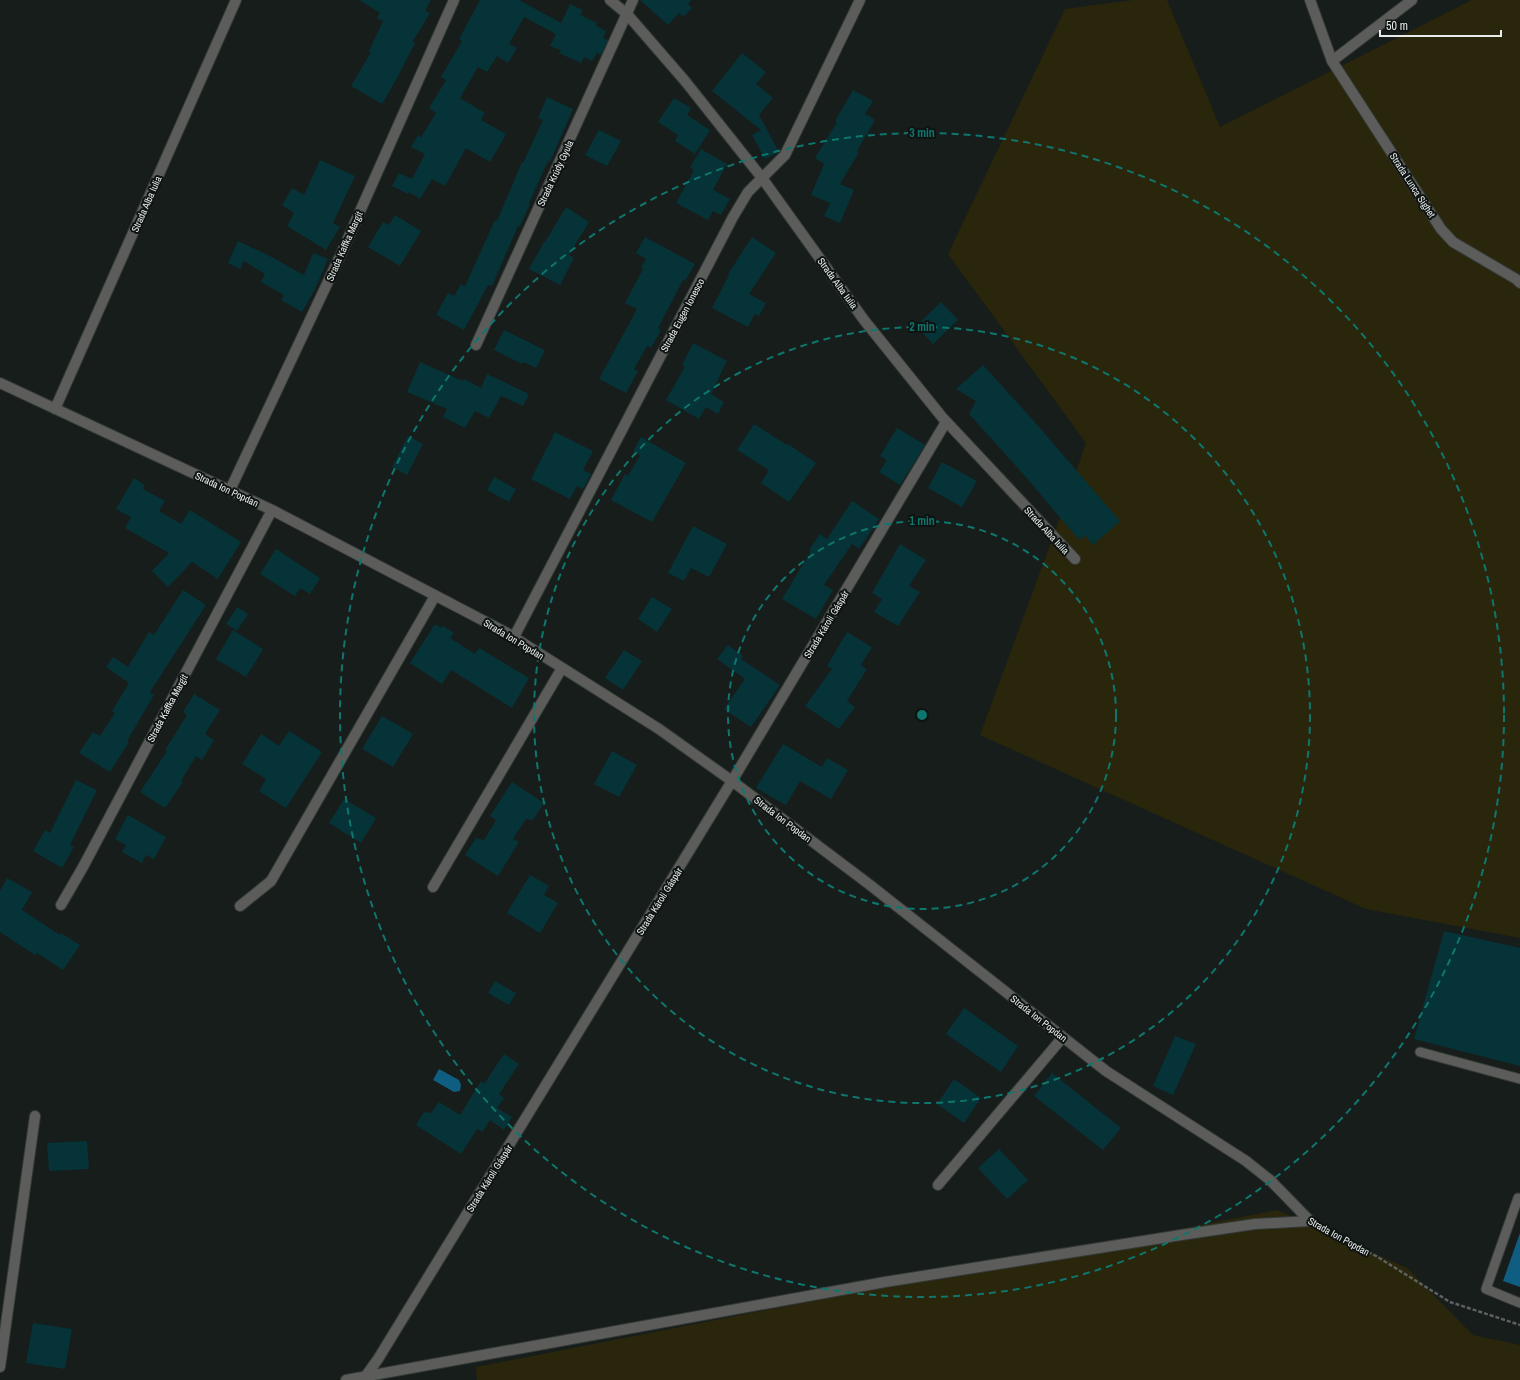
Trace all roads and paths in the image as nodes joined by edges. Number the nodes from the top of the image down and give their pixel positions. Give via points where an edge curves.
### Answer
1 (236, 0) edge
2 (454, 0) edge
3 (610, 0) edge
4 (633, 0) edge
5 (860, 0) edge
6 (1310, 0) edge
7 (1412, 0) edge
8 (627, 14) junction
9 (1332, 61) junction
10 (762, 178) junction
11 (1520, 283) edge
12 (476, 345) dead end
13 (0, 383) edge
14 (55, 409) junction
15 (946, 422) junction
16 (230, 490) junction
17 (272, 510) junction
18 (1075, 559) dead end
19 (435, 596) junction
20 (514, 637) junction
21 (562, 668) junction
22 (732, 781) junction
23 (433, 887) dead end
24 (61, 905) dead end
25 (240, 906) dead end
26 (1063, 1037) junction
27 (1420, 1052) dead end
28 (1520, 1079) edge
29 (34, 1116) dead end
30 (938, 1185) dead end
31 (1520, 1199) edge
32 (1310, 1221) junction
33 (1520, 1303) edge
34 (1520, 1324) edge
35 (0, 1367) edge
36 (388, 1376) edge
37 (364, 1377) junction
38 (346, 1380) edge

1 - 14 street, Strada Alba Iulia
2 - 16 street, Strada Kaffka Margit via 342,254
3 - 8 street, Strada Alba Iulia
4 - 8 street, Strada Krúdy Gyula
5 - 10 street, Strada Eugen Ionesco via 785,155
6 - 9 street, Strada Lunca Sighet
7 - 9 street
8 - 10 street, Strada Alba Iulia via 685,81
8 - 12 street, Strada Krúdy Gyula
9 - 11 street, Strada Lunca Sighet via 1452,242
10 - 15 street, Strada Alba Iulia via 864,320
10 - 20 street, Strada Eugen Ionesco via 748,192 733,217
13 - 14 street, Strada Ion Popdan
14 - 16 street, Strada Ion Popdan
15 - 18 street, Strada Alba Iulia
15 - 22 street, Strada Károli Gáspár
16 - 17 street, Strada Ion Popdan
17 - 19 street, Strada Ion Popdan
17 - 24 street, Strada Kaffka Margit
19 - 20 street, Strada Ion Popdan
19 - 25 street via 271,881
20 - 21 street, Strada Ion Popdan
21 - 22 street, Strada Ion Popdan via 659,729
21 - 23 street
22 - 26 street, Strada Ion Popdan
22 - 37 street, Strada Károli Gáspár via 386,1346
26 - 30 street
26 - 32 street, Strada Ion Popdan via 1106,1071 1246,1161 1270,1180
27 - 28 lane
29 - 35 street
31 - 33 lane via 1518,1198 1486,1289
32 - 34 path, Strada Ion Popdan via 1376,1256 1450,1302
32 - 36 street via 1255,1224 885,1282
36 - 37 street
37 - 38 street

